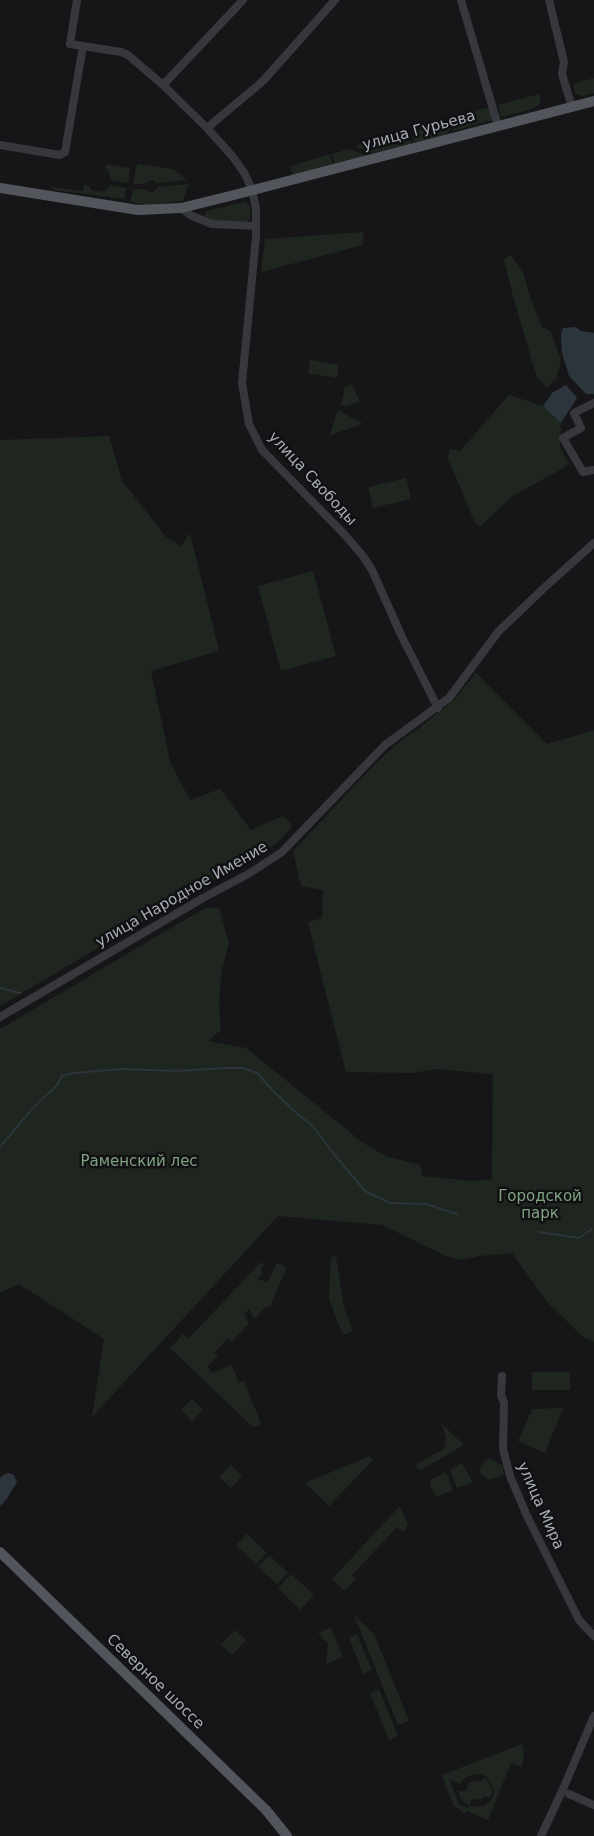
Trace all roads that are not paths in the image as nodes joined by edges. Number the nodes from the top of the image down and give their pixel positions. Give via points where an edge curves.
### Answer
1 (77, 0) edge
2 (243, 0) edge
3 (335, 0) edge
4 (461, 0) edge
5 (549, 0) edge
6 (83, 46) junction
7 (163, 85) junction
8 (594, 101) edge
9 (572, 107) junction
10 (498, 126) junction
11 (207, 128) junction
12 (0, 145) edge
13 (0, 188) edge
14 (252, 190) junction
15 (181, 208) junction
16 (256, 226) junction
17 (594, 403) edge
18 (594, 470) edge
19 (594, 543) edge
20 (438, 708) junction
21 (0, 1017) edge
22 (502, 1376) dead end
23 (0, 1552) edge
24 (594, 1636) edge
25 (594, 1716) edge
26 (568, 1794) dead end
27 (594, 1805) edge
28 (287, 1836) edge
29 (541, 1836) edge

1 - 6 street via 70,44
2 - 7 street
3 - 11 street via 263,81
4 - 10 street
5 - 9 street via 564,62 562,74
6 - 7 street, улица Свободы via 128,55
6 - 12 street via 65,152 60,154
7 - 11 street, улица Свободы
8 - 9 main road, улица Гурьева
9 - 10 main road, улица Гурьева
10 - 14 main road, улица Гурьева
11 - 14 street, улица Свободы via 241,168
13 - 15 main road, улица Гурьева via 138,210
14 - 15 main road, улица Гурьева
14 - 16 street, улица Свободы
15 - 16 street via 212,224
16 - 20 street, улица Свободы via 242,383 249,424 262,450 363,556
17 - 18 street via 574,413 581,428 563,438 583,472
19 - 20 street, улица Народное Имение via 498,632 465,678
20 - 21 street, улица Народное Имение via 385,745 282,852
22 - 24 street, улица Мира via 503,1449 508,1470 579,1620
23 - 28 main road, Северное шоссе via 262,1806
25 - 29 street
26 - 27 street

